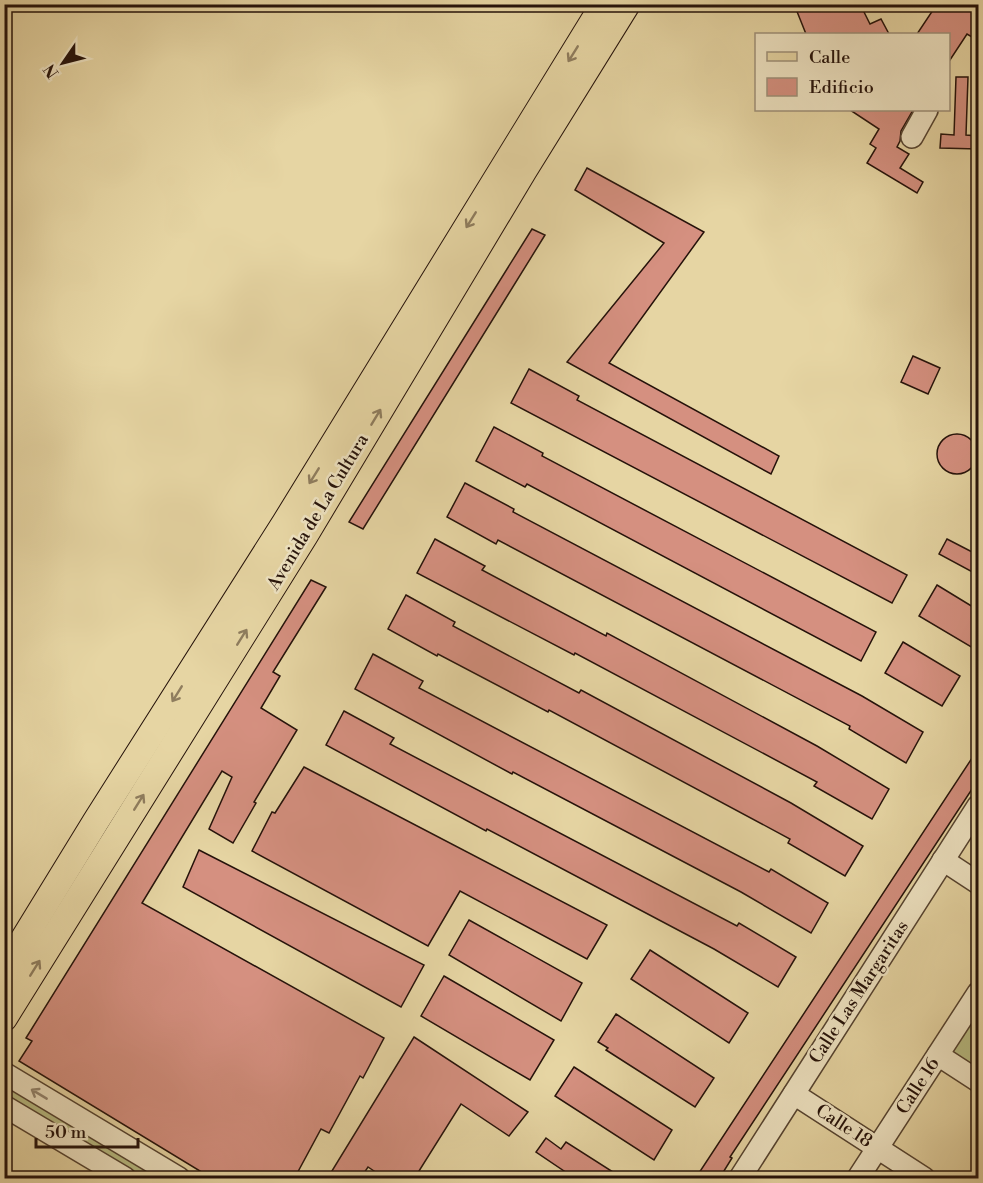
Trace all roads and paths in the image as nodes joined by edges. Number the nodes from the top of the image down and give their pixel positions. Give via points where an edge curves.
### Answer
1 (604, 4) edge
2 (627, 4) edge
3 (926, 111) edge
4 (912, 137) dead end
5 (978, 806) edge
6 (943, 860) junction
7 (978, 883) edge
8 (4, 971) edge
9 (978, 993) edge
10 (4, 1018) edge
11 (938, 1055) junction
12 (4, 1073) edge
13 (978, 1082) edge
14 (794, 1094) junction
15 (4, 1106) edge
16 (878, 1149) junction
17 (99, 1172) edge
18 (125, 1179) edge
19 (179, 1179) edge
20 (740, 1179) edge
21 (858, 1179) edge
22 (924, 1179) edge

1 -> 8 main road, Avenida de La Cultura
10 -> 2 main road, Avenida de La Cultura via 305,535
3 - 4 street
5 - 6 street, Calle Las Margaritas
6 - 7 street
6 - 14 street, Calle Las Margaritas
9 - 11 street, Calle 16
11 - 13 street
11 - 16 street, Calle 16
19 -> 12 street
14 - 16 street, Calle 18
14 - 20 street, Calle Las Margaritas
15 - 17 street
16 - 21 street, Calle 16
16 - 22 street, Calle 18
17 - 18 street

